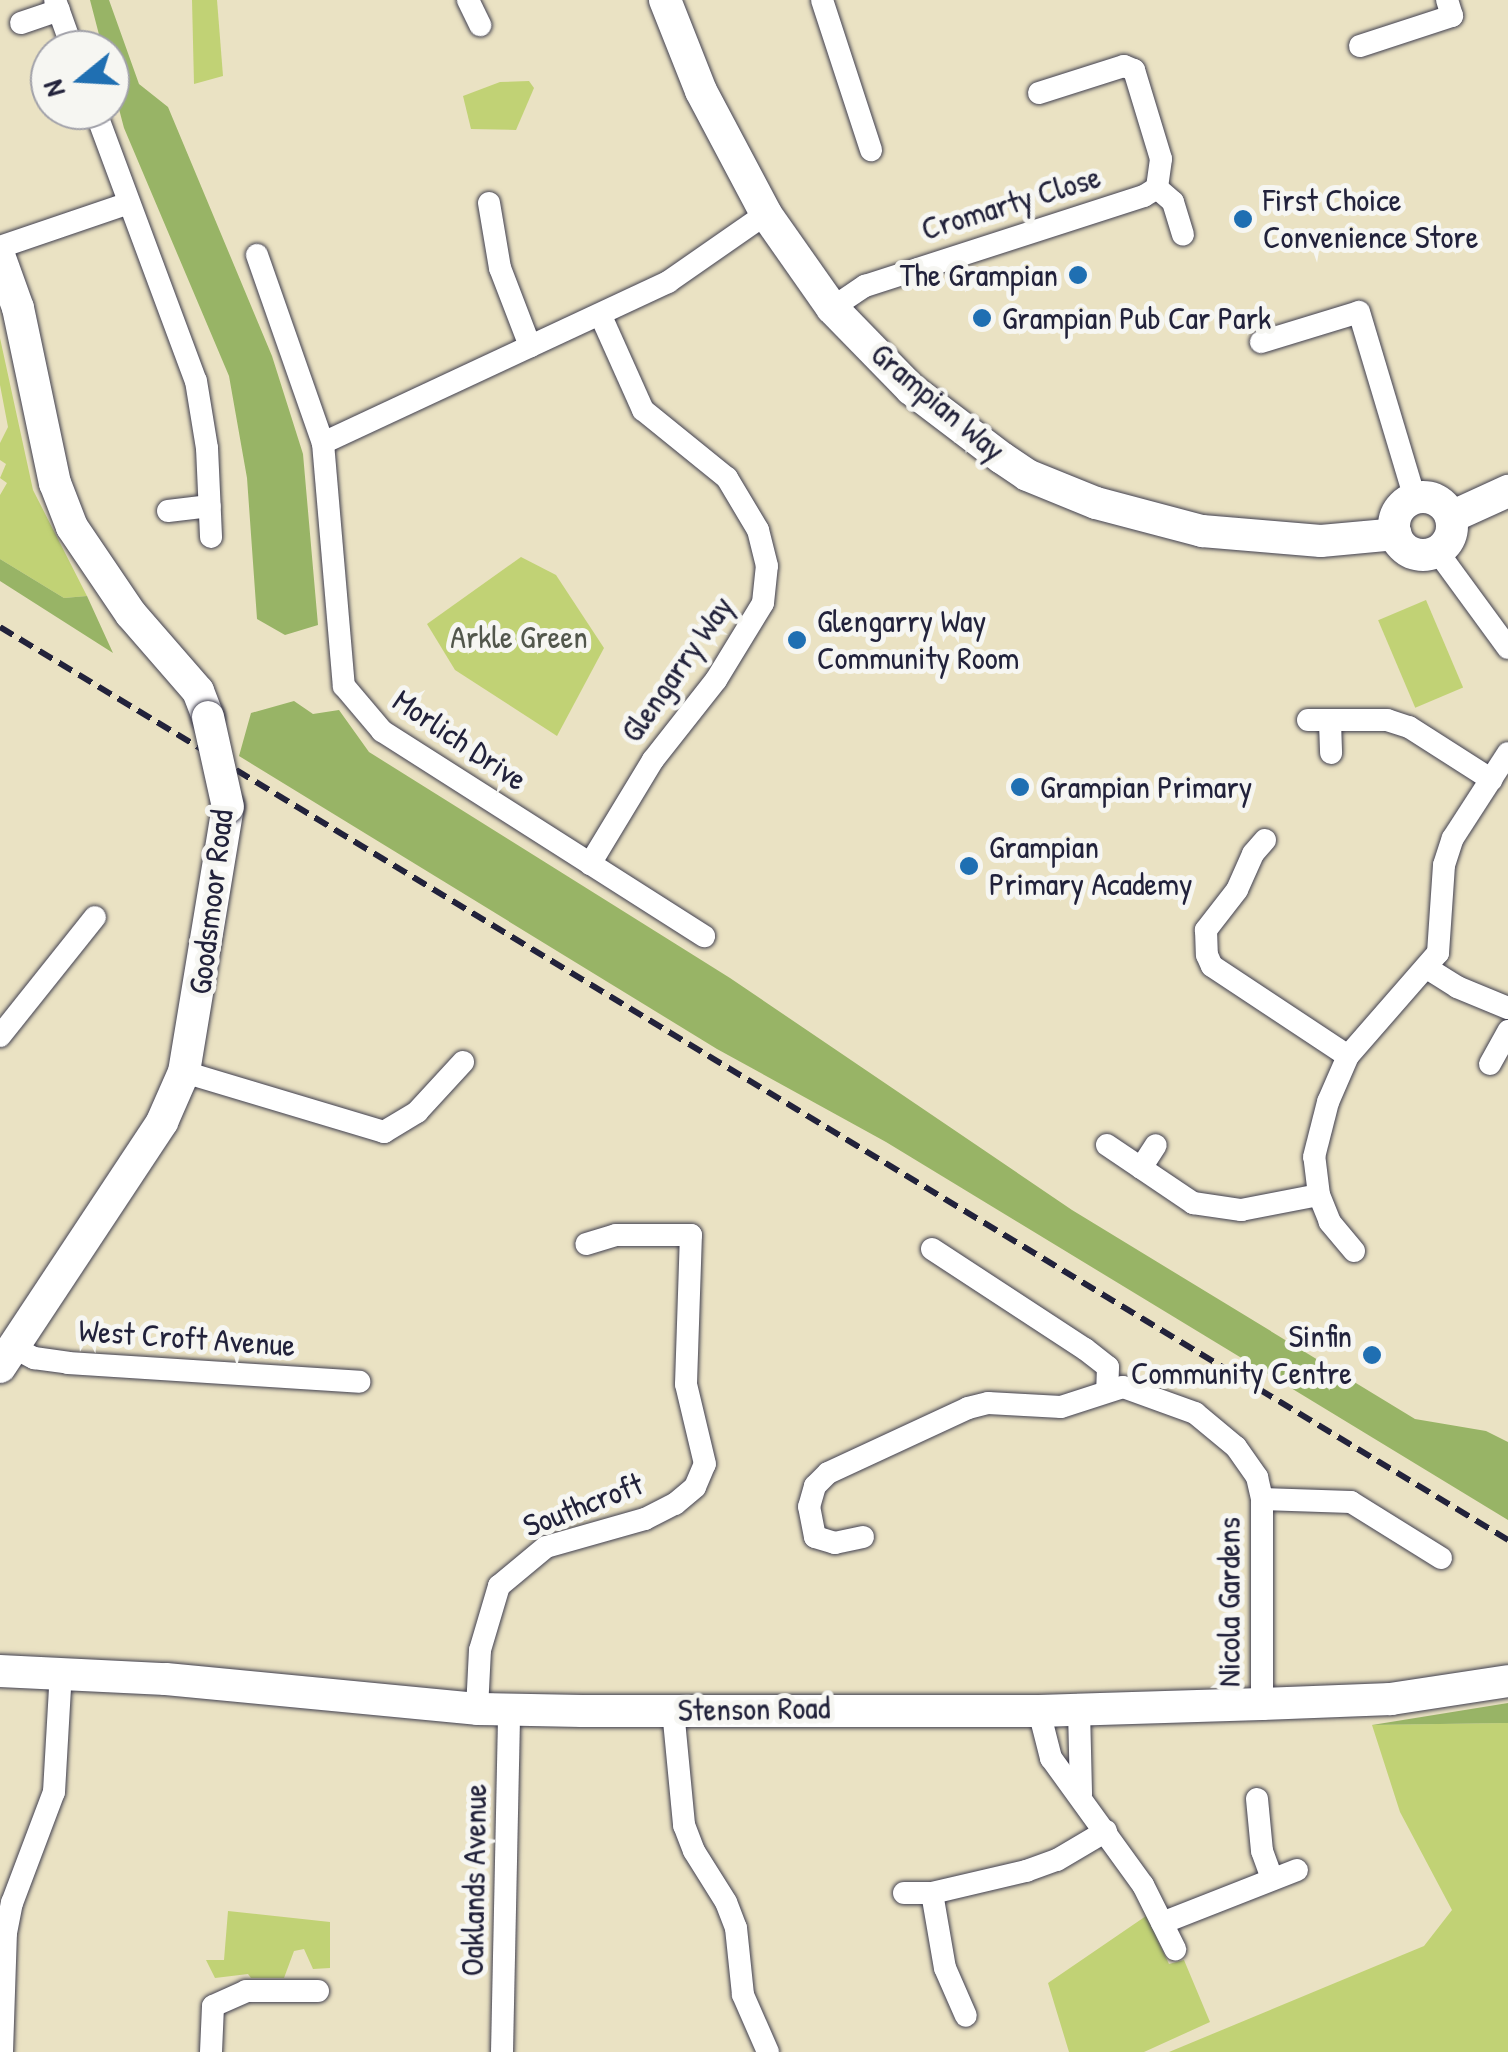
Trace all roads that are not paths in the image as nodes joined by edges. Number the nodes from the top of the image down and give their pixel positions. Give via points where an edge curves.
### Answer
1 (468, 0) edge
2 (665, 0) edge
3 (822, 0) edge
4 (1447, 0) edge
5 (57, 5) edge
6 (21, 24) dead end
7 (480, 25) dead end
8 (66, 30) edge
9 (1360, 46) dead end
10 (1039, 93) dead end
11 (102, 130) edge
12 (871, 150) dead end
13 (1157, 188) junction
14 (129, 202) junction
15 (488, 203) dead end
16 (766, 214) junction
17 (1183, 234) dead end
18 (0, 247) edge
19 (257, 255) dead end
20 (0, 258) edge
21 (832, 308) junction
22 (600, 316) junction
23 (1260, 342) dead end
24 (530, 346) junction
25 (323, 443) junction
26 (1508, 491) edge
27 (1414, 499) junction
28 (210, 506) junction
29 (168, 510) dead end
30 (1451, 517) junction
31 (1396, 534) junction
32 (211, 537) dead end
33 (1437, 551) junction
34 (1508, 648) edge
35 (1331, 753) dead end
36 (1508, 753) edge
37 (1492, 780) junction
38 (1265, 840) dead end
39 (590, 864) junction
40 (94, 917) dead end
41 (704, 936) dead end
42 (1428, 968) junction
43 (1508, 1008) edge
44 (1508, 1031) edge
45 (0, 1036) edge
46 (1348, 1056) junction
47 (463, 1062) dead end
48 (1490, 1064) dead end
49 (184, 1072) junction
50 (1156, 1144) dead end
51 (1108, 1145) dead end
52 (1142, 1168) junction
53 (1319, 1195) junction
54 (586, 1244) dead end
55 (932, 1249) dead end
56 (1354, 1251) dead end
57 (6, 1357) edge
58 (360, 1382) dead end
59 (1107, 1392) junction
60 (1262, 1500) junction
61 (863, 1537) dead end
62 (1442, 1558) dead end
63 (0, 1672) edge
64 (61, 1672) junction
65 (1508, 1681) edge
66 (1262, 1704) junction
67 (493, 1709) junction
68 (673, 1710) junction
69 (1079, 1710) junction
70 (1039, 1711) junction
71 (1081, 1794) junction
72 (1257, 1799) dead end
73 (1106, 1831) junction
74 (1297, 1870) dead end
75 (1272, 1879) junction
76 (904, 1893) dead end
77 (932, 1893) junction
78 (1162, 1923) junction
79 (1175, 1949) dead end
80 (318, 1991) dead end
81 (963, 2017) dead end
82 (2, 2052) edge
83 (211, 2052) edge
84 (502, 2052) edge
85 (768, 2052) edge

1 - 7 street
2 - 16 street, Grampian Way via 701,91
3 - 12 street
4 - 9 street via 1452,16
5 - 6 street
5 - 8 street
10 - 13 street via 1124,66 1134,70 1161,160
11 - 14 street
13 - 17 street via 1173,202
13 - 21 street, Cromarty Close via 865,286
14 - 18 street
14 - 28 street via 196,381
15 - 24 street via 500,268
16 - 21 street, Grampian Way
16 - 22 street via 668,282
19 - 25 street, Morlich Drive
20 - 49 street, Goodsmoor Road, bridge via 72,527 131,614 198,691 208,718 228,807
21 - 31 street, Grampian Way via 911,389 1002,458 1096,503 1241,537 1321,541
22 - 24 street
22 - 39 street, Glengarry Way via 643,410 727,478 758,530 767,566 762,603
23 - 27 street via 1359,312
24 - 25 street
25 - 39 street, Morlich Drive via 344,686 382,732
26 - 30 street
27 - 30 street via 1435,500
27 - 31 street via 1398,513
28 - 29 street
28 - 32 street
30 - 33 street via 1450,537
31 - 33 street via 1410,552
33 - 34 street
35 - 37 street via 1319,721 1387,720 1410,727
36 - 37 street
37 - 42 street via 1453,838 1441,888 1442,938
38 - 46 street via 1206,930 1207,955 1212,966
39 - 41 street, Morlich Drive
40 - 45 street
42 - 43 street
42 - 46 street
44 - 48 street
46 - 53 street via 1314,1157
47 - 49 street via 418,1112 384,1132
49 - 57 street, Goodsmoor Road via 162,1122
50 - 52 street
51 - 52 street
52 - 53 street via 1193,1203 1241,1210
53 - 56 street
54 - 67 street, Southcroft via 616,1235 691,1234 686,1384 705,1464 694,1487 674,1504 546,1547 499,1586 480,1650
55 - 59 street via 1108,1367
57 - 58 street, West Croft Avenue
59 - 60 street, Nicola Gardens via 1123,1387 1195,1413 1236,1446 1257,1477
59 - 61 street, Nicola Gardens via 1060,1406 968,1408 828,1474 815,1486 809,1507 816,1537 836,1543
60 - 62 street, Nicola Gardens via 1351,1502
60 - 66 street, Nicola Gardens
63 - 64 street, Stenson Road
64 - 67 street, Stenson Road
64 - 82 street via 54,1792 6,1934
65 - 66 street, Stenson Road via 1391,1699
66 - 69 street, Stenson Road
67 - 68 street, Stenson Road
67 - 84 street, Oaklands Avenue
68 - 70 street, Stenson Road
68 - 85 street via 684,1825 736,1928 743,1996
69 - 70 street, Stenson Road
69 - 71 street
70 - 71 street via 1051,1758
71 - 73 street
72 - 75 street
73 - 77 street via 1057,1860
73 - 78 street
74 - 75 street
75 - 78 street
76 - 77 street
77 - 81 street via 945,1968
78 - 79 street
80 - 83 street via 246,1991 213,2006

